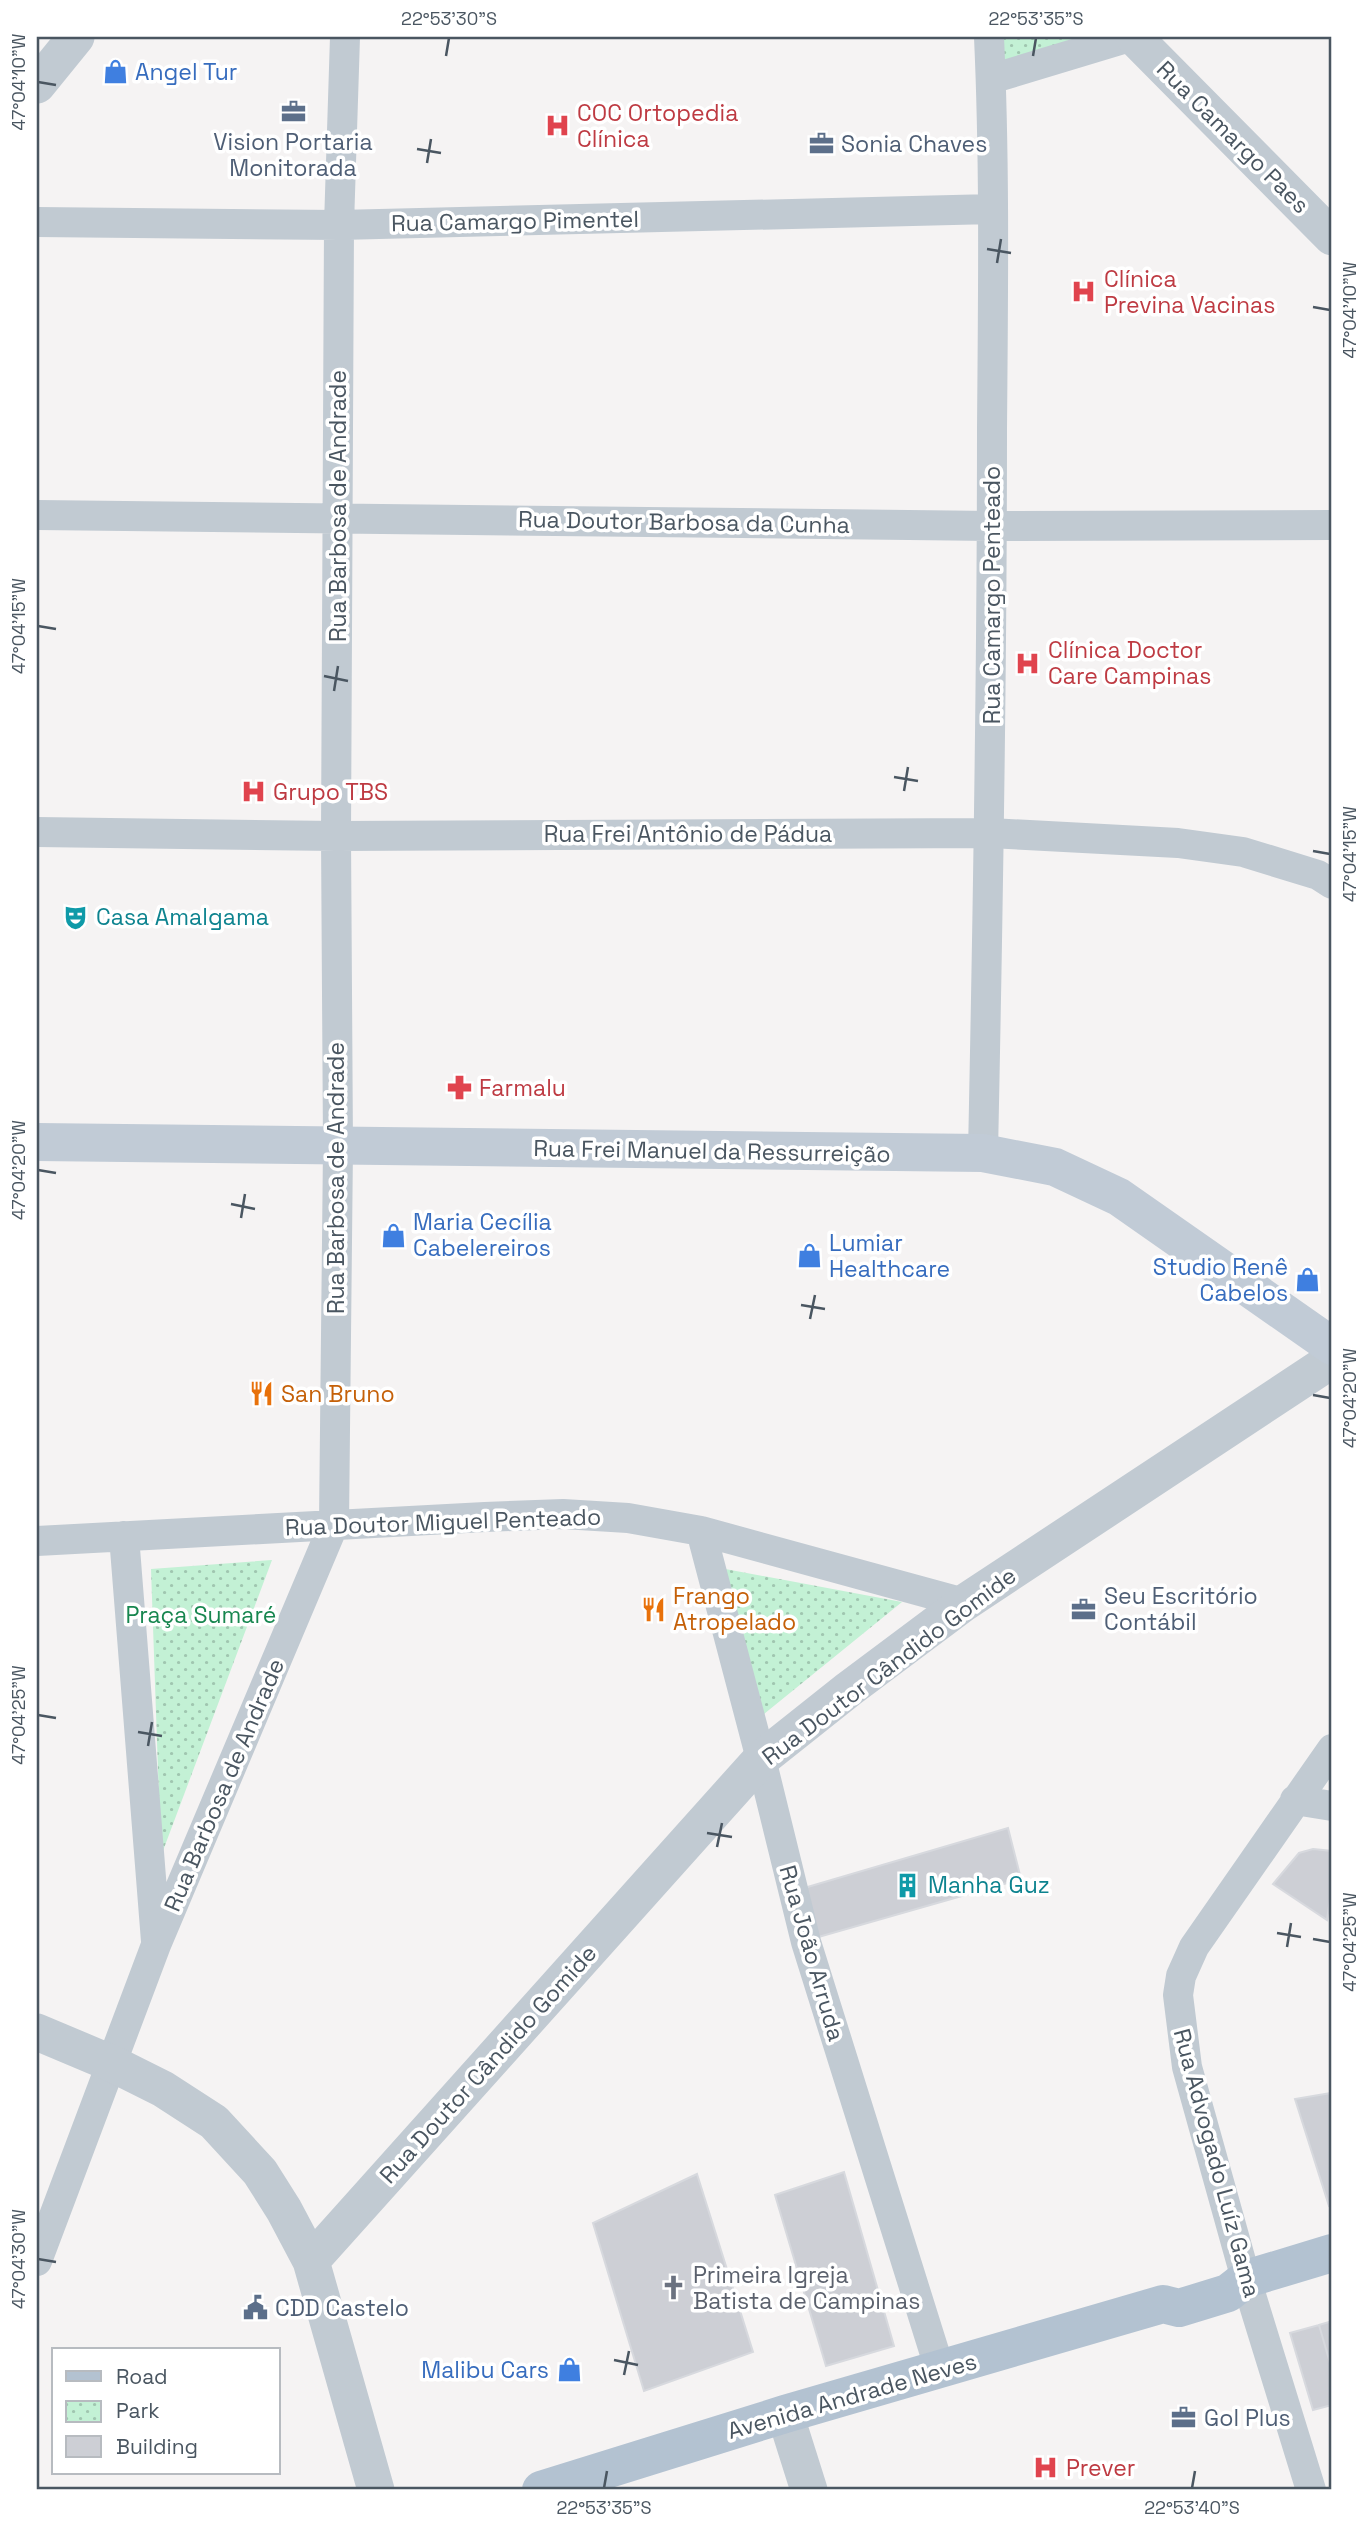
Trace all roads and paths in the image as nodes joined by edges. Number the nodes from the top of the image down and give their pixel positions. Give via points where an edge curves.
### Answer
1 (345, 37) edge
2 (989, 37) edge
3 (1132, 37) edge
4 (62, 41) edge
5 (991, 79) junction
6 (37, 85) edge
7 (993, 209) junction
8 (37, 222) edge
9 (340, 225) junction
10 (1332, 237) edge
11 (37, 515) edge
12 (339, 517) junction
13 (1332, 525) edge
14 (992, 527) junction
15 (37, 832) edge
16 (990, 833) junction
17 (336, 836) junction
18 (1332, 884) edge
19 (37, 1142) edge
20 (338, 1147) junction
21 (983, 1153) junction
22 (1332, 1346) edge
23 (1332, 1360) edge
24 (334, 1524) junction
25 (701, 1531) junction
26 (124, 1536) junction
27 (37, 1541) edge
28 (964, 1603) junction
29 (1332, 1749) edge
30 (761, 1759) junction
31 (1295, 1800) junction
32 (1332, 1806) edge
33 (156, 1945) junction
34 (37, 2032) edge
35 (113, 2064) junction
36 (1332, 2253) edge
37 (37, 2261) edge
38 (311, 2262) junction
39 (1246, 2279) junction
40 (940, 2370) junction
41 (785, 2414) junction
42 (376, 2490) edge
43 (541, 2490) edge
44 (809, 2490) edge
45 (1311, 2490) edge

1 - 9 street, Rua Barbosa de Andrade
2 - 5 street, Rua Camargo Penteado
3 - 5 street
3 - 10 street, Rua Camargo Paes
4 - 6 street
5 - 7 street, Rua Camargo Penteado
7 - 9 street, Rua Camargo Pimentel
7 - 14 street, Rua Camargo Penteado
8 - 9 street, Rua Camargo Pimentel
9 - 12 street, Rua Barbosa de Andrade
11 - 12 street, Rua Doutor Barbosa da Cunha
12 - 14 street, Rua Doutor Barbosa da Cunha
12 - 17 street, Rua Barbosa de Andrade
13 - 14 street, Rua Doutor Barbosa da Cunha
14 - 16 street, Rua Camargo Penteado
15 - 17 street, Rua Frei Antônio de Pádua
16 - 17 street, Rua Frei Antônio de Pádua
16 - 18 street, Rua Frei Antônio de Pádua via 1178,843 1243,852 1318,875
16 - 21 street, Rua Camargo Penteado
17 - 20 street, Rua Barbosa de Andrade
19 - 20 main road, Rua Frei Manuel da Ressurreição
20 - 21 main road, Rua Frei Manuel da Ressurreição
20 - 24 street, Rua Barbosa de Andrade
21 - 22 main road, Rua Frei Manuel da Ressurreição via 1055,1167 1119,1197
23 - 28 street, Rua Doutor Cândido Gomide
24 - 25 street, Rua Doutor Miguel Penteado via 563,1514 628,1518
24 - 26 street, Rua Doutor Miguel Penteado
24 - 33 street, Rua Barbosa de Andrade
25 - 28 street, Rua Doutor Miguel Penteado
25 - 30 street, Rua João Arruda
26 - 27 street, Rua Doutor Miguel Penteado
26 - 33 street
28 - 30 street, Rua Doutor Cândido Gomide
29 - 31 street, Rua Advogado Luíz Gama
30 - 38 street, Rua Doutor Cândido Gomide
30 - 40 street, Rua João Arruda via 806,1942
31 - 32 street
31 - 39 street, Rua Advogado Luíz Gama via 1194,1947 1178,1995 1187,2067
33 - 35 street, Rua Barbosa de Andrade
34 - 35 street
35 - 37 street, Rua Barbosa de Andrade
35 - 38 street via 214,2122 260,2172
36 - 39 main road, Avenida Andrade Neves
38 - 42 street
39 - 40 main road, Avenida Andrade Neves via 1225,2276 1172,2290 1163,2304
39 - 45 street, Rua Advogado Luíz Gama
40 - 41 main road, Avenida Andrade Neves
41 - 43 main road, Avenida Andrade Neves
41 - 44 street

